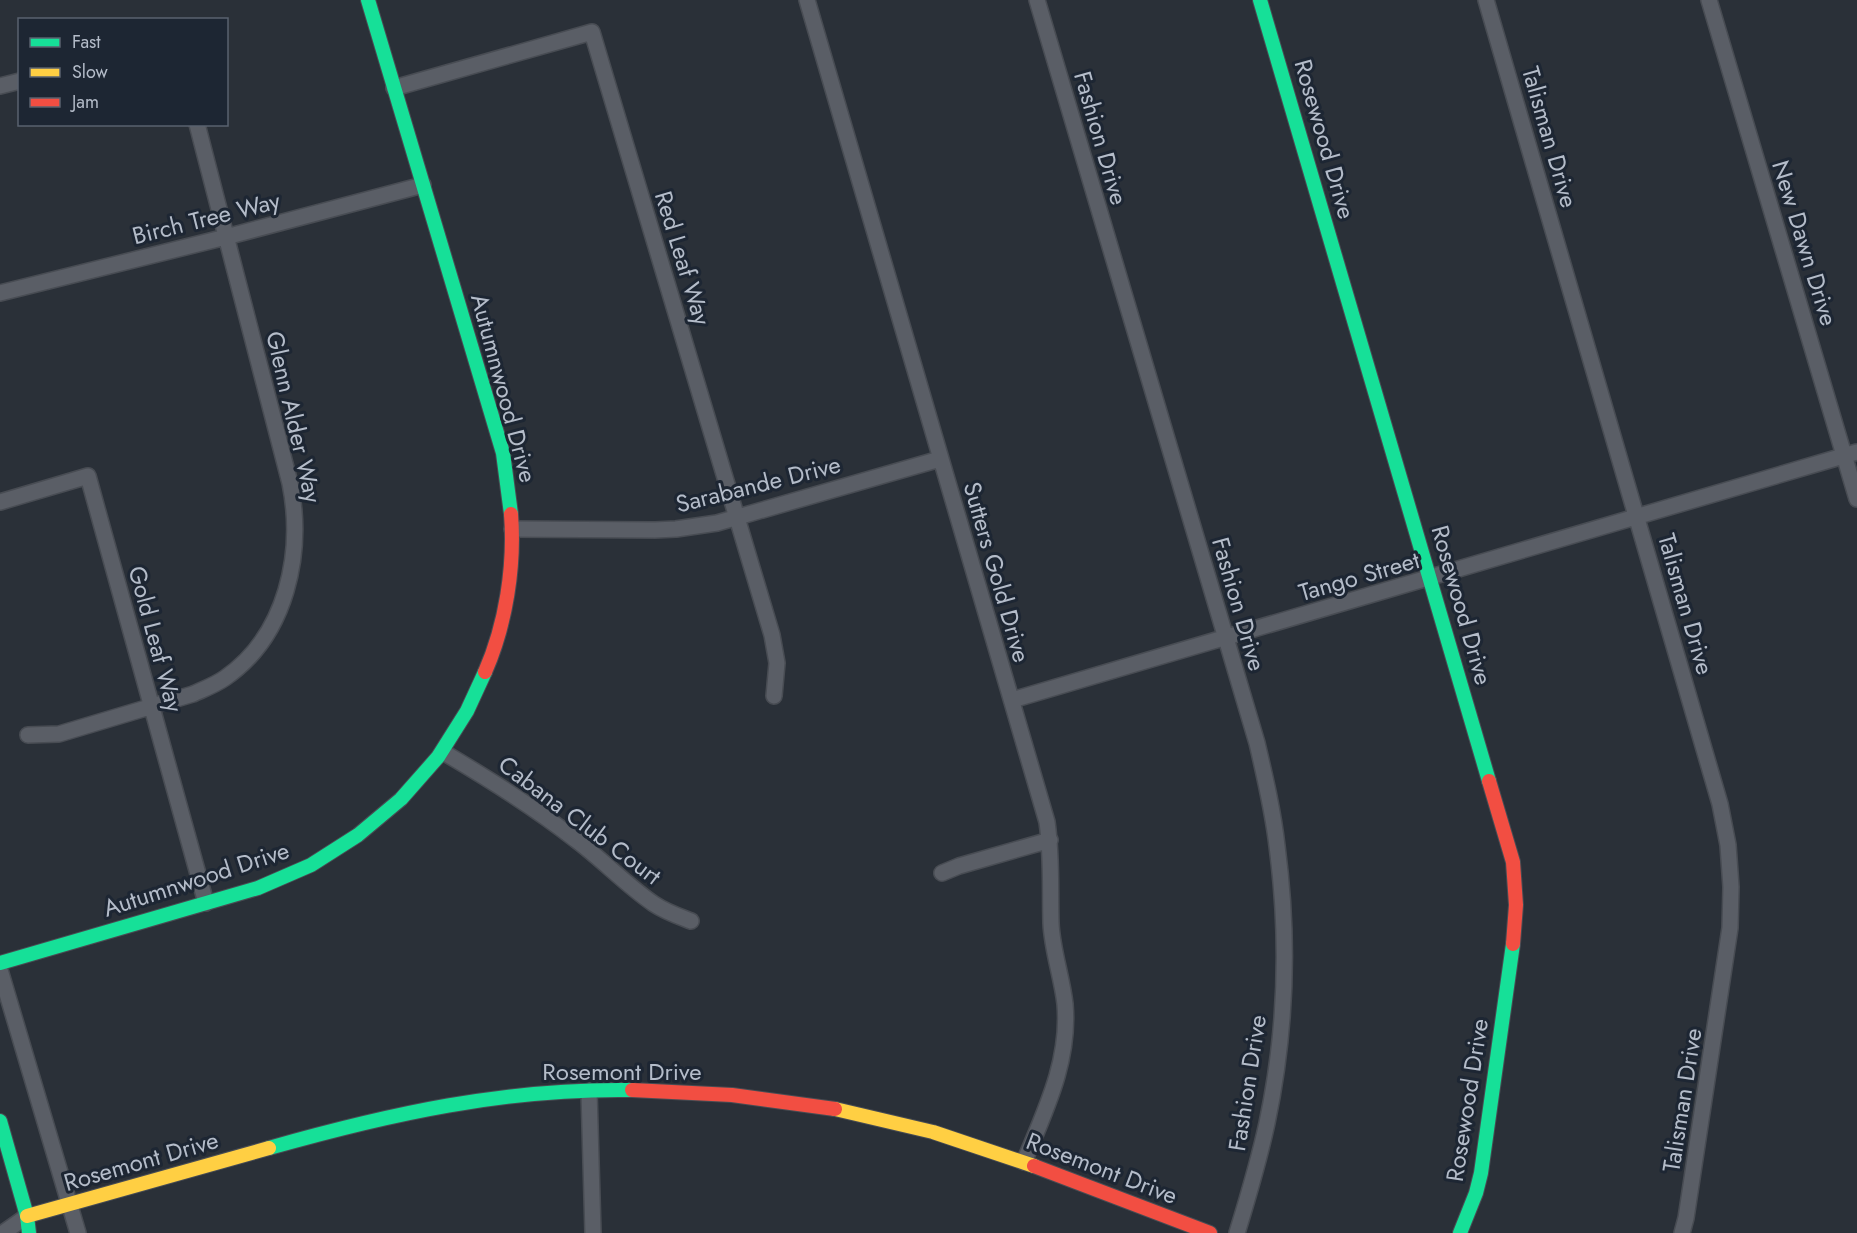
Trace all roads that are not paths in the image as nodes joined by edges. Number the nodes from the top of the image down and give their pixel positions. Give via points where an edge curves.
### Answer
1 (368, 0) edge
2 (807, 0) edge
3 (1037, 0) edge
4 (1260, 0) edge
5 (1486, 0) edge
6 (1709, 0) edge
7 (18, 82) edge
8 (0, 86) edge
9 (394, 88) junction
10 (198, 126) edge
11 (423, 185) junction
12 (226, 237) junction
13 (0, 293) edge
14 (1851, 454) edge
15 (940, 459) junction
16 (1857, 499) edge
17 (0, 502) edge
18 (737, 517) junction
19 (1637, 518) junction
20 (512, 529) junction
21 (1430, 578) junction
22 (1225, 638) junction
23 (774, 696) dead end
24 (1012, 700) junction
25 (152, 707) junction
26 (28, 735) dead end
27 (443, 752) junction
28 (1050, 840) junction
29 (942, 873) dead end
30 (206, 903) junction
31 (691, 921) dead end
32 (0, 963) edge
33 (0, 970) edge
34 (589, 1091) junction
35 (0, 1121) edge
36 (1024, 1162) junction
37 (70, 1204) junction
38 (27, 1216) junction
39 (3, 1233) edge
40 (29, 1233) edge
41 (37, 1233) edge
42 (78, 1233) edge
43 (593, 1233) edge
44 (1210, 1233) edge
45 (1237, 1233) edge
46 (1460, 1233) edge
47 (1682, 1233) edge

1 - 9 street, Autumnwood Drive
2 - 15 street, Sutters Gold Drive
3 - 22 street, Fashion Drive
4 - 21 street, Rosewood Drive
5 - 19 street, Talisman Drive
6 - 14 street, New Dawn Drive
7 - 8 street
9 - 11 street, Autumnwood Drive
9 - 18 street, Red Leaf Way via 592,32
10 - 12 street, Glenn Alder Way
11 - 12 street, Birch Tree Way
11 - 20 street, Autumnwood Drive via 502,453
12 - 13 street, Birch Tree Way
12 - 25 street, Glenn Alder Way via 292,493 292,566 274,622 253,653 210,687
14 - 16 street, New Dawn Drive
14 - 19 street, Tango Street
15 - 18 street, Sarabande Drive
15 - 24 street, Sutters Gold Drive
17 - 25 street, Gold Leaf Way via 88,476
18 - 20 street, Sarabande Drive via 676,529
18 - 23 street, Red Leaf Way via 772,635 777,663
19 - 21 street, Tango Street
19 - 47 street, Talisman Drive via 1720,804 1731,887 1728,949
20 - 27 street, Autumnwood Drive via 501,626 474,699
21 - 22 street, Tango Street
21 - 46 street, Rosewood Drive via 1508,841 1516,884 1515,927 1481,1173
22 - 24 street, Tango Street
22 - 45 street, Fashion Drive via 1269,794 1283,905 1284,966 1273,1087 1253,1182
24 - 28 street, Sutters Gold Drive
25 - 26 street, Glenn Alder Way via 59,734
25 - 30 street, Gold Leaf Way
27 - 30 street, Autumnwood Drive via 390,810 328,856 276,881
27 - 31 street, Cabana Club Court via 544,815 654,904
28 - 29 street
28 - 36 street, Sutters Gold Drive via 1051,924 1065,1005 1064,1044 1056,1083
30 - 32 street, Autumnwood Drive
33 - 37 street
34 - 36 street, Rosemont Drive via 704,1092 828,1108 915,1127
34 - 37 street, Rosemont Drive via 525,1095 410,1112 327,1131
34 - 43 street
35 - 38 street
36 - 44 street, Rosemont Drive
37 - 38 street, Rosemont Drive
37 - 42 street
38 - 39 street
38 - 40 street
38 - 41 street

